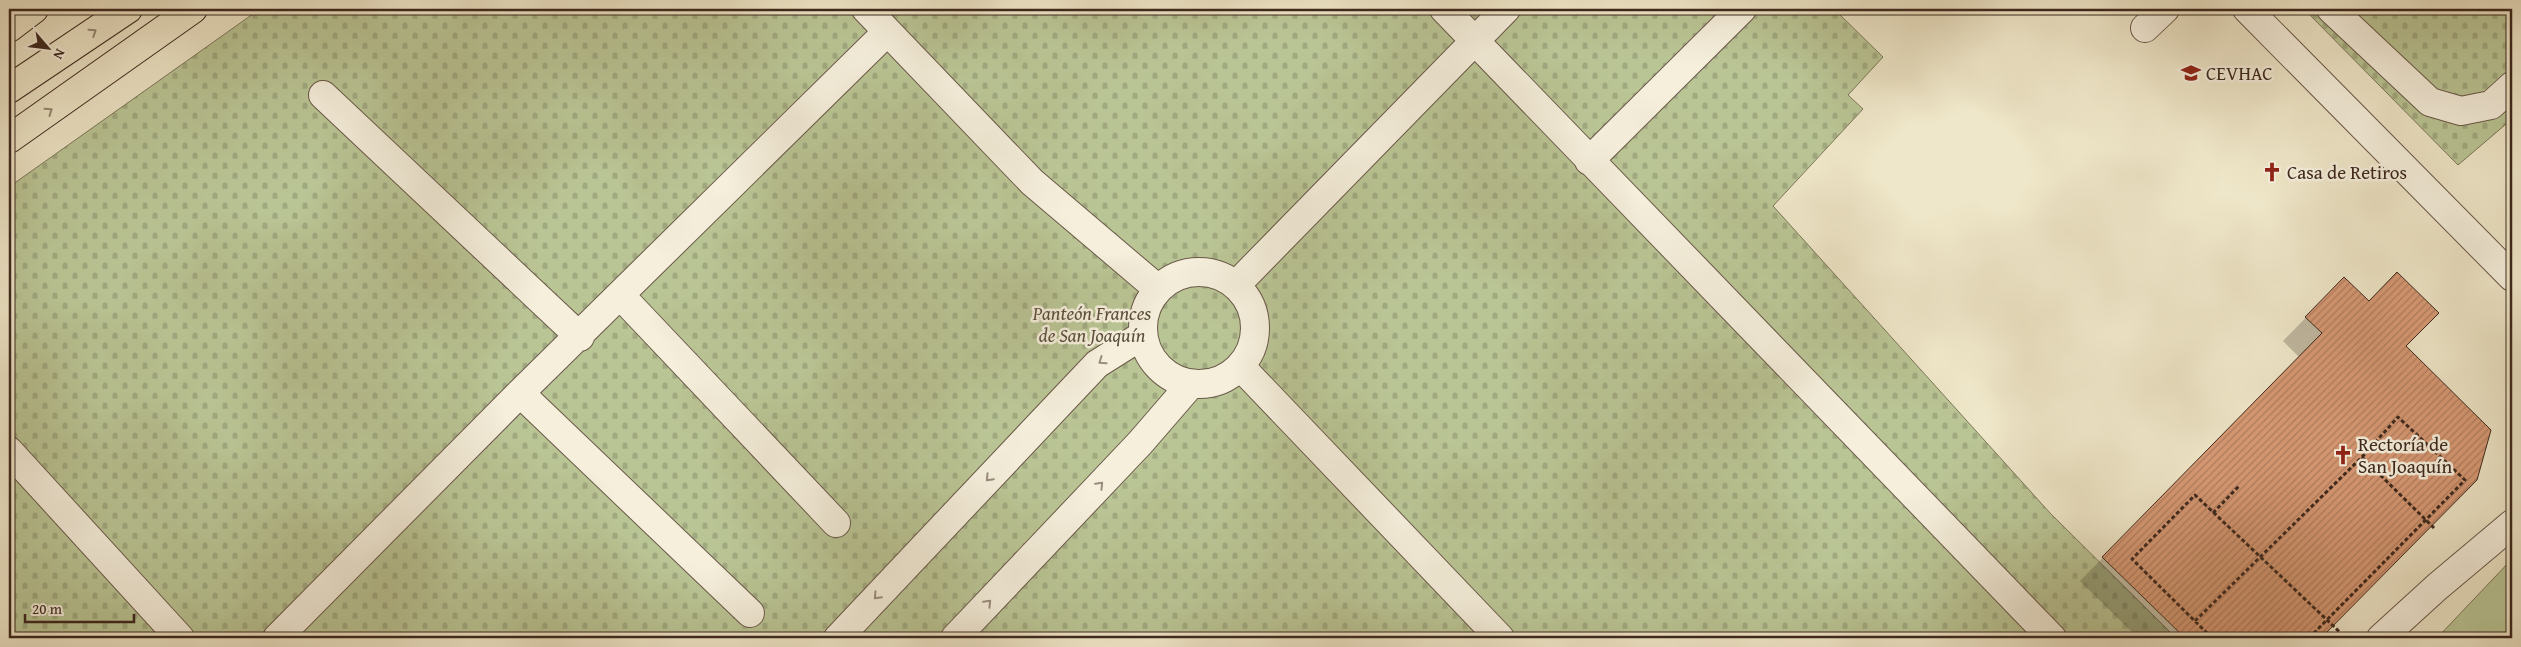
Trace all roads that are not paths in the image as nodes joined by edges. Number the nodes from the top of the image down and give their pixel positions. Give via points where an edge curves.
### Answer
1 (34, 9) edge
2 (128, 9) edge
3 (193, 9) edge
4 (866, 9) edge
5 (1444, 9) edge
6 (1506, 9) edge
7 (1742, 9) edge
8 (2165, 9) edge
9 (2247, 9) edge
10 (2331, 9) edge
11 (9, 28) edge
12 (2145, 28) dead end
13 (887, 32) junction
14 (1475, 40) junction
15 (2512, 86) edge
16 (9, 89) edge
17 (323, 95) dead end
18 (9, 139) edge
19 (1589, 161) junction
20 (2512, 277) edge
21 (1236, 285) junction
22 (1158, 288) junction
23 (621, 296) junction
24 (1143, 334) junction
25 (580, 337) junction
26 (1240, 366) junction
27 (1191, 384) junction
28 (520, 394) junction
29 (9, 451) edge
30 (836, 523) dead end
31 (2512, 524) edge
32 (750, 613) dead end
33 (180, 638) edge
34 (278, 638) edge
35 (838, 638) edge
36 (955, 638) edge
37 (1500, 638) edge
38 (2052, 638) edge
39 (2380, 638) edge

1 - 11 main road
16 -> 2 main road
18 -> 3 main road
4 - 13 street
5 - 14 street
6 - 14 street
7 - 19 street
8 - 12 street
9 - 20 street
10 - 15 street via 2430,102 2461,110 2491,105
13 - 22 street via 1032,182
13 - 23 street
14 - 19 street
14 - 21 street
17 - 25 street
19 - 38 street
21 - 22 street via 1218,274 1197,271 1176,276
21 - 26 street via 1249,303 1255,324 1252,347
22 - 24 street via 1144,310
23 - 25 street
23 - 30 street
24 - 27 street via 1150,358 1168,375
24 -> 35 street via 1097,364
25 - 28 street
26 - 27 street via 1215,382
26 - 37 street
36 -> 27 street via 1140,443
28 - 32 street
28 - 34 street
29 - 33 street
31 - 39 street

